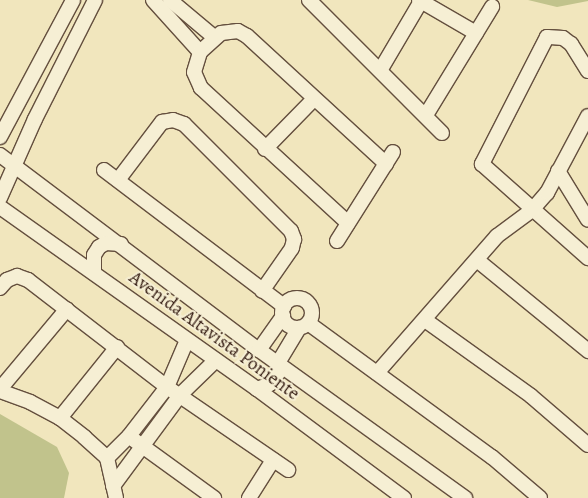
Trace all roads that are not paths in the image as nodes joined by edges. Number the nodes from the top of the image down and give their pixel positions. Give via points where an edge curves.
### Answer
1 (73, 0) edge
2 (95, 0) edge
3 (153, 0) edge
4 (309, 0) edge
5 (420, 0) edge
6 (169, 4) edge
7 (492, 7) dead end
8 (182, 20) junction
9 (476, 33) junction
10 (214, 38) junction
11 (200, 52) junction
12 (381, 70) junction
13 (588, 71) edge
14 (313, 100) junction
15 (426, 115) junction
16 (588, 116) edge
17 (442, 132) dead end
18 (0, 137) edge
19 (265, 149) junction
20 (0, 155) edge
21 (16, 166) junction
22 (104, 170) dead end
23 (558, 171) junction
24 (118, 180) junction
25 (0, 198) edge
26 (0, 207) edge
27 (532, 210) junction
28 (588, 220) edge
29 (348, 223) junction
30 (337, 241) dead end
31 (121, 244) junction
32 (588, 258) edge
33 (477, 260) junction
34 (94, 273) junction
35 (0, 288) edge
36 (262, 290) junction
37 (67, 310) junction
38 (283, 311) junction
39 (425, 320) junction
40 (303, 326) junction
41 (187, 340) junction
42 (117, 347) junction
43 (259, 350) junction
44 (588, 352) edge
45 (216, 360) junction
46 (278, 363) junction
47 (377, 373) junction
48 (167, 387) junction
49 (257, 389) junction
50 (0, 390) edge
51 (180, 395) junction
52 (60, 418) junction
53 (129, 436) junction
54 (142, 445) junction
55 (588, 445) edge
56 (107, 458) junction
57 (273, 460) junction
58 (288, 470) dead end
59 (115, 492) edge
60 (214, 498) edge
61 (249, 498) edge
62 (404, 498) edge
63 (465, 498) edge
64 (540, 498) edge

1 - 18 street
2 - 21 street via 39,110
3 - 6 street
4 - 12 street
5 - 9 street
5 - 12 street
6 - 8 street
7 - 9 street
8 - 10 street
8 - 11 street
9 - 15 street
10 - 11 street
10 - 14 street via 228,31 246,36
11 - 19 street via 194,72 195,81
12 - 15 street
13 - 27 street via 563,38 547,38 483,156 482,164 486,170
14 - 19 street
14 - 29 street via 390,158
15 - 17 street
16 - 23 street
19 - 29 street
20 - 21 street
21 - 25 street
21 - 31 street
22 - 24 street
23 - 27 street via 547,193
23 - 28 street
24 - 36 street
24 - 36 street via 162,122 174,120 184,124 290,231 294,239 292,248
26 - 34 street, Avenida Altavista Poniente
27 - 32 street
27 - 33 street via 497,236
29 - 30 street
31 - 34 street via 106,243 99,247 94,255
31 - 43 street
33 - 39 street
33 - 44 street
34 - 41 street, Avenida Altavista Poniente
35 - 37 street via 17,276 28,280
36 - 38 street
37 - 42 street
37 - 50 street
38 - 40 street via 289,325
38 - 40 street via 296,298 309,303 312,317
38 - 43 street
39 - 47 street
39 - 55 street via 531,396
40 - 46 street
40 - 47 street
41 - 45 street, Avenida Altavista Poniente
41 - 48 street
42 - 48 street
42 - 52 street
43 - 46 street
45 - 49 street, Avenida Altavista Poniente
45 - 51 street
46 - 49 street via 278,374 270,384
46 - 63 street
47 - 64 street via 492,457
48 - 51 street
48 - 53 street
49 - 62 street, Avenida Altavista Poniente
50 - 52 street
51 - 54 street
51 - 57 street
52 - 56 street
53 - 54 street
53 - 56 street
54 - 59 street
54 - 60 street
56 - 59 street
57 - 58 street
57 - 61 street

